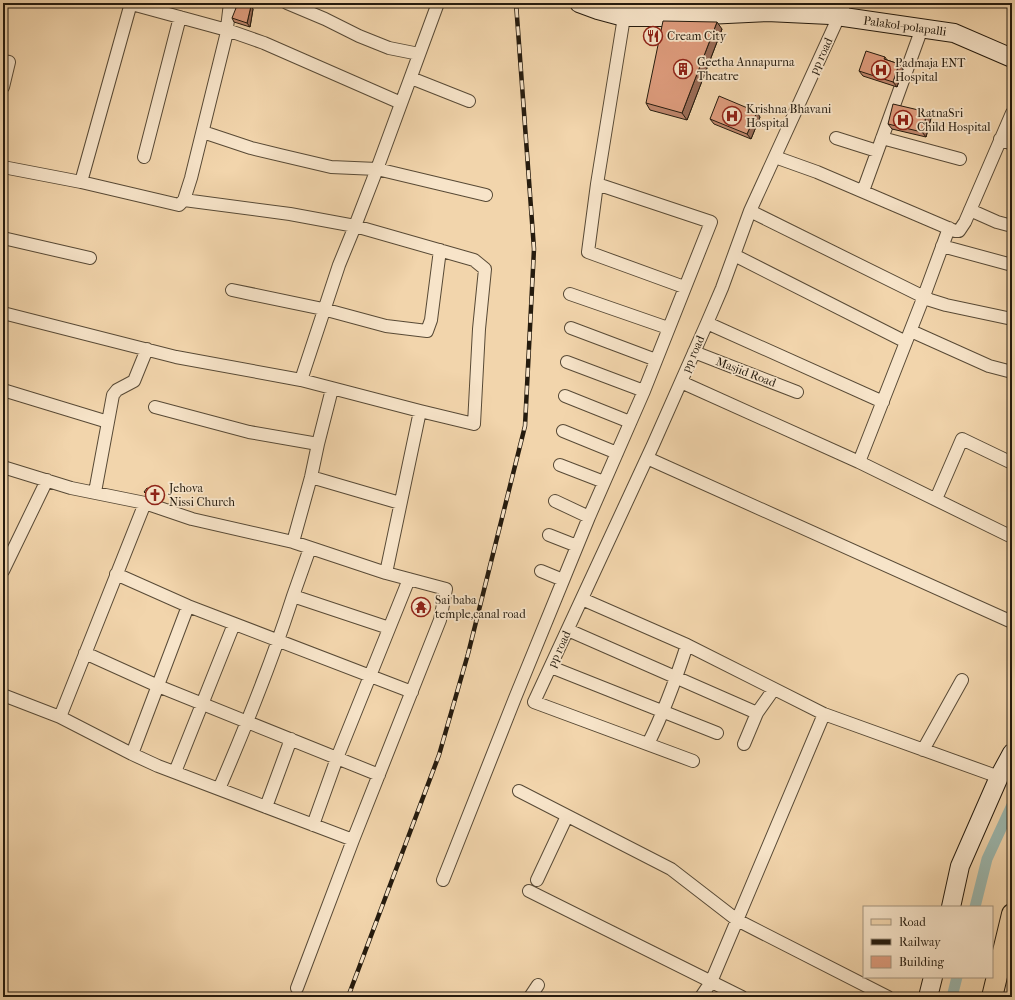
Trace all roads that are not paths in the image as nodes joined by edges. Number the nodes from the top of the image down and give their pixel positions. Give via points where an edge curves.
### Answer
1 (130, 3) edge
2 (230, 3) edge
3 (287, 3) edge
4 (438, 3) edge
5 (586, 4) edge
6 (810, 8) edge
7 (842, 10) edge
8 (180, 17) junction
9 (624, 17) junction
10 (922, 28) junction
11 (226, 30) junction
12 (419, 54) junction
13 (1012, 58) edge
14 (3, 61) edge
15 (411, 78) junction
16 (3, 87) edge
17 (469, 101) dead end
18 (401, 103) junction
19 (1012, 113) edge
20 (203, 132) junction
21 (836, 138) dead end
22 (882, 138) junction
23 (1000, 139) junction
24 (1012, 144) edge
25 (877, 151) junction
26 (144, 157) dead end
27 (775, 157) junction
28 (960, 159) dead end
29 (3, 166) edge
30 (377, 169) junction
31 (81, 182) junction
32 (597, 184) junction
33 (863, 191) junction
34 (486, 196) dead end
35 (184, 200) junction
36 (970, 210) junction
37 (750, 211) junction
38 (355, 226) junction
39 (1012, 226) edge
40 (949, 228) junction
41 (3, 238) edge
42 (942, 246) junction
43 (440, 250) junction
44 (734, 255) junction
45 (90, 258) dead end
46 (1012, 265) edge
47 (684, 287) junction
48 (232, 290) dead end
49 (570, 294) dead end
50 (924, 296) junction
51 (323, 309) junction
52 (3, 313) edge
53 (1012, 319) edge
54 (707, 323) junction
55 (570, 328) dead end
56 (668, 328) junction
57 (908, 336) junction
58 (147, 349) junction
59 (694, 352) junction
60 (656, 360) junction
61 (568, 362) dead end
62 (1012, 372) edge
63 (301, 380) junction
64 (681, 382) junction
65 (332, 389) junction
66 (3, 390) edge
67 (644, 391) junction
68 (797, 392) dead end
69 (565, 396) dead end
70 (883, 402) junction
71 (155, 407) dead end
72 (420, 412) junction
73 (108, 422) junction
74 (630, 422) junction
75 (563, 431) dead end
76 (318, 444) junction
77 (617, 453) junction
78 (647, 458) junction
79 (859, 462) junction
80 (1012, 463) edge
81 (560, 465) dead end
82 (3, 467) edge
83 (311, 477) junction
84 (47, 480) junction
85 (604, 482) junction
86 (95, 492) junction
87 (936, 499) junction
88 (555, 501) dead end
89 (145, 503) junction
90 (400, 503) junction
91 (589, 517) junction
92 (548, 535) dead end
93 (1012, 536) edge
94 (293, 542) junction
95 (577, 546) junction
96 (310, 548) junction
97 (541, 571) dead end
98 (3, 572) edge
99 (386, 573) junction
100 (116, 574) junction
101 (410, 579) junction
102 (563, 580) junction
103 (293, 596) junction
104 (582, 599) junction
105 (188, 606) junction
106 (1012, 622) edge
107 (234, 624) junction
108 (389, 628) junction
109 (568, 630) junction
110 (279, 641) junction
111 (687, 645) junction
112 (85, 653) junction
113 (551, 667) junction
114 (370, 676) junction
115 (677, 678) junction
116 (962, 680) dead end
117 (158, 686) junction
118 (774, 688) junction
119 (412, 692) junction
120 (3, 695) edge
121 (203, 704) junction
122 (664, 712) junction
123 (757, 713) junction
124 (824, 714) junction
125 (60, 717) junction
126 (248, 722) junction
127 (717, 733) dead end
128 (291, 740) junction
129 (648, 744) junction
130 (744, 744) dead end
131 (923, 750) junction
132 (1012, 753) edge
133 (132, 754) junction
134 (337, 758) junction
135 (693, 761) dead end
136 (175, 772) junction
137 (379, 775) junction
138 (999, 777) junction
139 (219, 789) junction
140 (519, 791) dead end
141 (266, 807) junction
142 (567, 816) junction
143 (313, 825) junction
144 (353, 840) junction
145 (443, 880) dead end
146 (537, 880) dead end
147 (529, 891) dead end
148 (951, 906) edge
149 (1012, 914) edge
150 (737, 920) junction
151 (933, 978) edge
152 (711, 982) junction
153 (538, 985) dead end
154 (298, 988) dead end
155 (530, 997) edge
156 (701, 997) edge
157 (742, 997) edge
158 (888, 997) edge
159 (928, 997) edge
160 (992, 997) edge

1 - 8 street
1 - 31 street
2 - 11 street
3 - 12 street via 389,48
4 - 12 street
5 - 9 street, Palakol-polapalli
6 - 7 street, Palakol-polapalli
6 - 9 street, Palakol-polapalli
7 - 10 street, Palakol-polapalli
7 - 27 street, pp road
8 - 11 street
8 - 26 street
9 - 32 street
10 - 13 street, Palakol-polapalli via 954,33
10 - 22 street
11 - 18 street via 264,43
11 - 20 street
12 - 15 street
14 - 16 street via 8,62
15 - 17 street
15 - 18 street
18 - 30 street
19 - 23 street
20 - 30 street via 251,148 331,166
20 - 35 street
21 - 25 street
22 - 25 street
22 - 28 street
23 - 24 street
23 - 36 street
25 - 33 street
27 - 33 street
27 - 37 street, pp road
29 - 31 street
30 - 34 street
30 - 38 street
31 - 35 street via 179,205
32 - 47 street via 588,252
32 - 47 street via 711,222
33 - 40 street
35 - 38 street via 290,214
36 - 39 street
36 - 40 street via 959,231
37 - 44 street, pp road
37 - 50 street
38 - 43 street
38 - 51 street
40 - 42 street
41 - 45 street
42 - 46 street
42 - 50 street
43 - 51 street via 431,320 427,331 386,326
43 - 72 street via 474,260 485,269 474,424
44 - 54 street, pp road
44 - 57 street
47 - 56 street
48 - 51 street
49 - 56 street
50 - 53 street via 946,305
50 - 57 street
51 - 63 street
52 - 58 street
54 - 59 street, pp road
54 - 70 street
55 - 60 street
56 - 60 street
57 - 62 street
57 - 70 street
58 - 63 street via 176,357
58 - 73 street via 134,381 113,395
59 - 64 street, pp road
59 - 68 street, Masjid Road
60 - 67 street
61 - 67 street
63 - 65 street
64 - 78 street, pp road
64 - 79 street
65 - 72 street
65 - 76 street
66 - 73 street
67 - 74 street
69 - 74 street
70 - 79 street
71 - 76 street via 249,432
72 - 90 street
73 - 86 street
74 - 77 street
75 - 77 street
76 - 83 street
77 - 85 street
78 - 104 street, pp road
78 - 106 street
79 - 87 street
80 - 87 street via 962,439
81 - 85 street
82 - 84 street
83 - 90 street
83 - 94 street
84 - 86 street via 70,488
84 - 98 street
85 - 91 street
86 - 89 street
87 - 93 street
88 - 91 street
89 - 94 street via 192,519
89 - 100 street
90 - 99 street
91 - 95 street
92 - 95 street
94 - 96 street
95 - 102 street
96 - 99 street
96 - 103 street
97 - 102 street
99 - 101 street
100 - 105 street
100 - 112 street
101 - 108 street
101 - 119 street via 446,589 440,620
102 - 145 street
103 - 108 street
103 - 110 street
104 - 109 street, pp road
104 - 111 street
105 - 107 street
105 - 117 street
107 - 110 street
107 - 121 street
108 - 114 street
109 - 113 street, pp road
109 - 115 street
110 - 114 street
110 - 126 street
111 - 115 street
111 - 118 street
112 - 117 street
112 - 125 street
113 - 122 street
113 - 129 street, pp road via 534,702
114 - 119 street
114 - 134 street
115 - 122 street
115 - 123 street
116 - 131 street
117 - 121 street
117 - 133 street
118 - 123 street
118 - 124 street
119 - 137 street
120 - 125 street
121 - 126 street
121 - 136 street
122 - 127 street
122 - 129 street
123 - 130 street
124 - 131 street
124 - 150 street
125 - 133 street
126 - 128 street
126 - 139 street
128 - 134 street
128 - 141 street
129 - 135 street
131 - 138 street
132 - 138 street
133 - 136 street
134 - 137 street
134 - 143 street
136 - 139 street
137 - 144 street
138 - 148 street via 960,866
139 - 141 street
140 - 142 street
141 - 143 street
142 - 146 street
142 - 150 street via 671,869
143 - 144 street
144 - 154 street
147 - 152 street
149 - 160 main road
150 - 152 street
150 - 158 street
151 - 159 street
152 - 156 street
152 - 157 street
153 - 155 street

